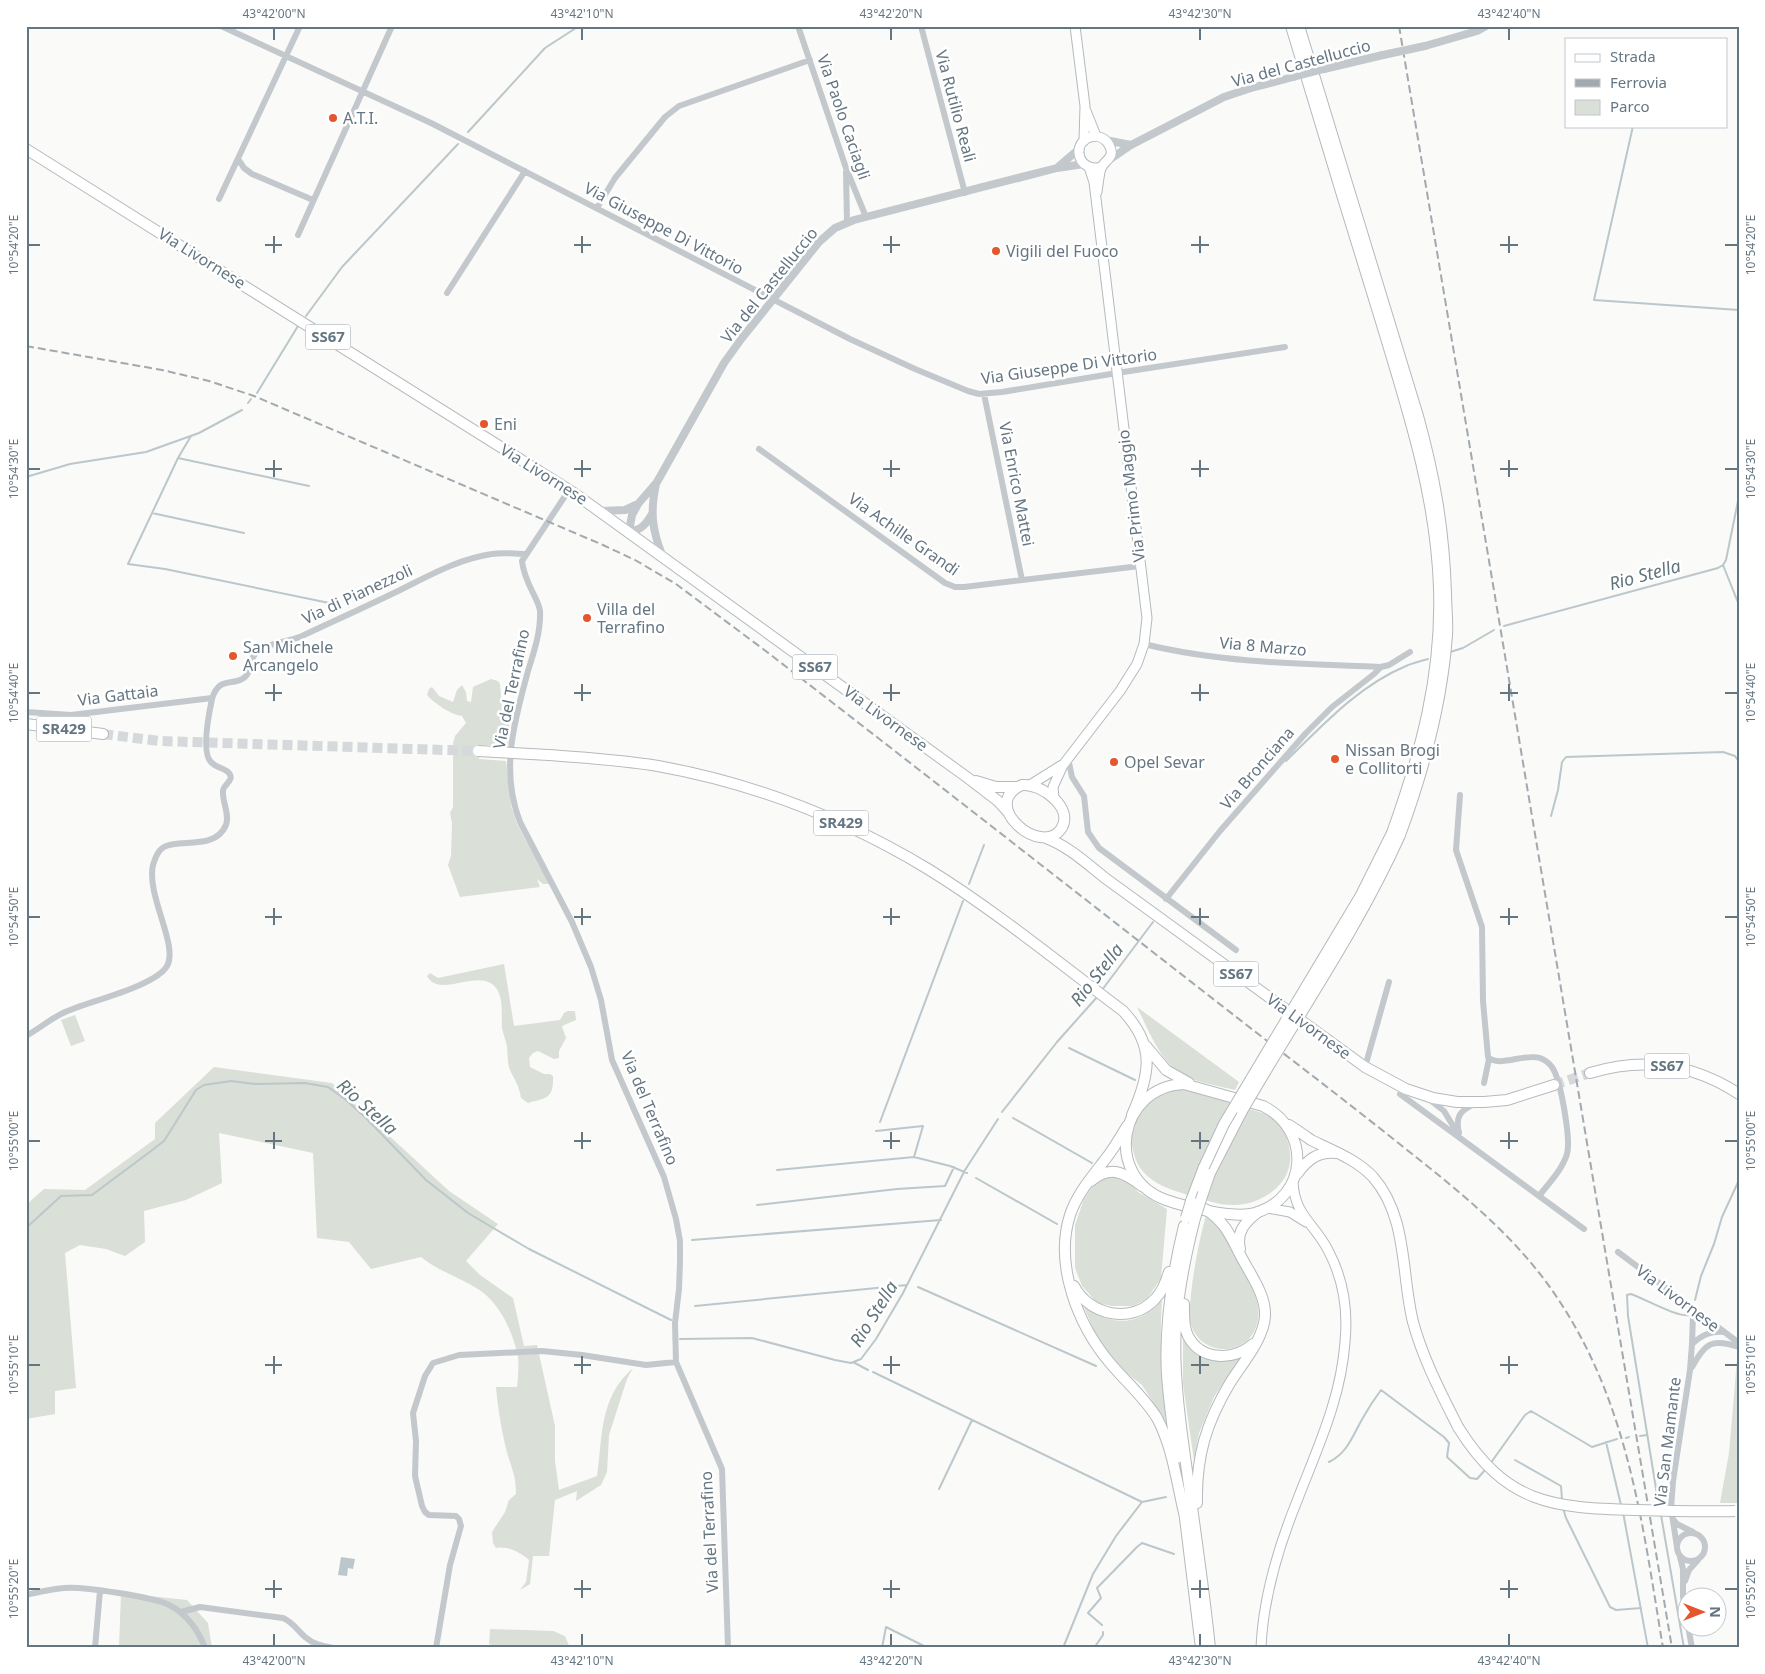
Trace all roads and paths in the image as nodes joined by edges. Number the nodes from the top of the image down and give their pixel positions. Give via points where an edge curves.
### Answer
1 (221, 26) edge
2 (300, 26) edge
3 (392, 26) edge
4 (798, 26) edge
5 (921, 26) edge
6 (1075, 26) edge
7 (1291, 26) edge
8 (1299, 26) edge
9 (1486, 26) edge
10 (286, 56) junction
11 (810, 60) junction
12 (363, 90) junction
13 (1085, 106) junction
14 (1096, 136) junction
15 (1105, 140) junction
16 (1081, 145) junction
17 (1131, 145) junction
18 (26, 149) edge
19 (238, 159) junction
20 (1109, 160) junction
21 (1086, 165) junction
22 (1102, 167) junction
23 (846, 168) junction
24 (1056, 168) junction
25 (525, 171) junction
26 (965, 193) junction
27 (219, 199) dead end
28 (313, 200) junction
29 (1096, 202) junction
30 (597, 208) junction
31 (866, 216) junction
32 (847, 222) junction
33 (298, 235) dead end
34 (447, 293) dead end
35 (773, 301) junction
36 (1284, 347) dead end
37 (1117, 373) junction
38 (984, 394) junction
39 (759, 449) dead end
40 (656, 482) junction
41 (570, 490) junction
42 (638, 504) junction
43 (601, 511) junction
44 (652, 514) junction
45 (629, 531) junction
46 (526, 554) junction
47 (662, 556) junction
48 (1140, 566) junction
49 (1022, 580) junction
50 (1144, 644) junction
51 (1410, 652) dead end
52 (1381, 666) junction
53 (212, 698) junction
54 (26, 712) edge
55 (26, 724) edge
56 (102, 734) tunnel mouth
57 (478, 751) tunnel mouth
58 (1065, 761) junction
59 (1057, 776) junction
60 (1072, 777) junction
61 (968, 778) junction
62 (1030, 785) junction
63 (1017, 788) junction
64 (1460, 795) dead end
65 (1054, 799) junction
66 (1007, 811) junction
67 (1062, 825) junction
68 (1396, 834) junction
69 (1046, 838) junction
70 (1071, 851) junction
71 (1166, 899) junction
72 (1236, 950) dead end
73 (1389, 982) dead end
74 (26, 1036) edge
75 (1143, 1041) junction
76 (1489, 1059) junction
77 (1365, 1067) junction
78 (1590, 1073) tunnel mouth
79 (1484, 1083) dead end
80 (1192, 1085) junction
81 (1554, 1085) tunnel mouth
82 (1407, 1092) junction
83 (1739, 1094) edge
84 (1484, 1102) junction
85 (1132, 1115) junction
86 (1284, 1122) junction
87 (1128, 1126) junction
88 (1462, 1138) junction
89 (1340, 1154) junction
90 (1294, 1179) junction
91 (1142, 1186) junction
92 (1083, 1188) junction
93 (1539, 1196) junction
94 (1205, 1209) junction
95 (1262, 1210) junction
96 (1188, 1221) junction
97 (1307, 1222) junction
98 (1584, 1229) dead end
99 (1187, 1251) junction
100 (1618, 1252) dead end
101 (1241, 1257) junction
102 (1068, 1271) junction
103 (1688, 1304) junction
104 (1724, 1332) junction
105 (1257, 1340) junction
106 (1739, 1343) edge
107 (1692, 1344) junction
108 (1739, 1347) edge
109 (676, 1362) junction
110 (1690, 1370) junction
111 (1737, 1511) edge
112 (1185, 1517) junction
113 (1672, 1518) junction
114 (1695, 1533) junction
115 (1197, 1549) junction
116 (1677, 1550) junction
117 (1701, 1557) junction
118 (1683, 1586) edge
119 (1683, 1586) edge
120 (100, 1591) junction
121 (26, 1595) edge
122 (181, 1612) junction
123 (95, 1648) edge
124 (205, 1648) edge
125 (332, 1648) edge
126 (436, 1648) edge
127 (728, 1648) edge
128 (1202, 1648) edge
129 (1210, 1648) edge
130 (1260, 1648) edge

1 - 10 street, Via Giuseppe Di Vittorio
2 - 10 street
3 - 12 street
4 - 11 street, Via Paolo Caciagli
5 - 26 street, Via Rutilio Reali
6 - 13 main road, Via Primo Maggio
7 - 68 main road via 1408,412 1426,479 1434,532 1439,606 1435,674 1417,760
8 - 68 main road via 1418,416 1441,520 1447,633 1443,670 1427,755 1416,792
9 - 17 street, Via del Castelluccio, bridge via 1425,46 1324,69 1224,97
10 - 12 street, Via Giuseppe Di Vittorio
10 - 19 street
11 - 23 street, Via Paolo Caciagli
11 - 30 street via 679,106 665,117 615,178
12 - 25 street, Via Giuseppe Di Vittorio
12 - 28 street
13 - 14 main road, Via Primo Maggio
13 - 16 main road, Via Primo Maggio
14 - 15 main road
14 - 16 main road
15 - 17 street
15 - 20 main road via 1111,149
16 - 21 main road, Via Primo Maggio via 1080,159
16 - 24 street
17 - 20 street, Via del Castelluccio
18 - 41 main road, Via Livornese / SS67
19 - 27 street
19 - 28 street via 252,174
20 - 22 main road
21 - 22 main road
21 - 24 street, Via del Castelluccio
21 - 29 main road, Via Primo Maggio via 1094,182
22 - 29 main road, Via Primo Maggio
23 - 31 street, Via Paolo Caciagli
23 - 32 street
24 - 26 street, Via del Castelluccio
25 - 30 street, Via Giuseppe Di Vittorio
25 - 34 street
26 - 31 street, Via del Castelluccio
28 - 33 street
29 - 37 main road, Via Primo Maggio
30 - 35 street, Via Giuseppe Di Vittorio
31 - 32 street, Via del Castelluccio
32 - 35 street, Via del Castelluccio via 826,235
35 - 38 street, Via Giuseppe Di Vittorio via 915,369 968,391
35 - 40 street, Via del Castelluccio via 724,363
36 - 37 street, Via Giuseppe Di Vittorio
37 - 38 street, Via Giuseppe Di Vittorio
37 - 48 main road, Via Primo Maggio
38 - 49 street, Via Enrico Mattei
39 - 49 street, Via Achille Grandi via 950,585 964,587
40 - 42 street, Via del Castelluccio
40 - 44 street, Via del Castelluccio
41 - 43 main road, Via Livornese / SS67
41 - 46 street
42 - 43 street via 625,510
42 - 45 street, Via del Castelluccio
43 - 45 main road, Via Livornese / SS67
44 - 45 street via 644,526
44 - 47 street, Via del Castelluccio
45 - 47 main road, Via Livornese / SS67
46 - 53 street, Via di Pianezzoli via 493,554 452,565 293,640 259,650 253,654 247,676 224,682
46 - 109 street, Via del Terrafino via 523,567 540,611 535,648 511,742 514,807 591,967 612,1060 664,1177 680,1241
47 - 61 main road, Via Livornese / SS67
48 - 49 street, Via Achille Grandi
48 - 50 main road, Via Primo Maggio via 1147,618
50 - 52 street, Via 8 Marzo via 1178,652 1252,661
50 - 58 main road, Via Primo Maggio via 1128,679
51 - 52 street
52 - 71 street, Via Bronciana via 1332,706 1306,733
53 - 54 street, Via Gattaia via 71,714
53 - 74 street via 206,748 209,760 231,776 222,790 226,826 213,838 164,846 158,853 152,882 170,950 167,967 149,980 63,1013
55 - 56 main road, SR429
57 - 75 main road, SR429, bridge via 620,761 688,772 749,788 826,816 869,836 975,900 1129,1016
58 - 59 main road, Via Primo Maggio
58 - 60 street
58 - 62 main road, Via Primo Maggio
59 - 60 street
59 - 65 main road, Via Primo Maggio via 1053,787
60 - 71 street via 1084,796 1088,832 1094,843
61 - 63 main road, Via Livornese / SS67 via 996,787
61 - 66 main road, Via Livornese / SS67
62 - 63 main road, Via Livornese / SS67
62 - 65 main road
63 - 66 main road via 1008,798
64 - 76 street via 1456,850 1482,926 1483,1001
65 - 67 main road via 1064,813
66 - 69 main road, Via Livornese / SS67 via 1012,820 1034,836
67 - 69 main road via 1056,834
67 - 70 main road
68 - 96 main road, bridge via 1381,877 1242,1111
68 - 96 main road, bridge via 1224,1124 1191,1201
69 - 70 main road, Via Livornese / SS67
70 - 77 main road, Via Livornese / SS67
71 - 72 street
73 - 77 street
75 - 80 main road, SR429 via 1166,1070
75 - 85 main road, SR429 via 1147,1058 1146,1078
76 - 79 street
76 - 93 street via 1538,1058 1549,1064 1557,1077 1568,1150 1560,1169
77 - 82 main road, Via Livornese / SS67
78 - 83 main road, SS67 via 1645,1063 1697,1073
80 - 85 main road via 1178,1084 1160,1090 1147,1098
80 - 86 main road via 1262,1106
81 - 84 main road, SS67 via 1512,1099
82 - 84 main road, SS67 via 1445,1100
82 - 88 street, Via Livornese / SS67
82 - 88 street, Via Livornese / SS67 via 1444,1111
84 - 88 street, SS67 via 1461,1112 1457,1122
85 - 87 main road
86 - 89 main road
86 - 90 main road via 1293,1134 1297,1149
87 - 91 main road via 1128,1161
87 - 92 main road
88 - 93 street, Via Livornese / SS67
89 - 90 main road via 1316,1155
89 - 111 main road, bridge via 1369,1174 1393,1210 1413,1323 1433,1375 1458,1427 1479,1457 1500,1477 1521,1491 1566,1506
90 - 95 main road via 1279,1199
90 - 97 main road via 1296,1202
91 - 92 main road via 1124,1174 1109,1172 1097,1176
91 - 94 main road via 1165,1200
92 - 102 main road via 1072,1208 1066,1231
93 - 98 street, Via Livornese / SS67
94 - 95 main road via 1239,1215
94 - 101 main road via 1224,1225
95 - 97 main road via 1290,1212
95 - 101 main road via 1239,1233
96 - 99 main road
96 - 102 main road via 1160,1292 1152,1303 1137,1311 1117,1315 1097,1309 1076,1291
96 - 112 main road via 1174,1269 1168,1318 1167,1374
97 - 130 main road via 1329,1251 1341,1285 1346,1324 1344,1355 1328,1422 1278,1553 1266,1602
99 - 105 main road via 1184,1318 1192,1342 1205,1352 1222,1356 1244,1351
99 - 115 main road via 1176,1325 1177,1383
100 - 103 street, Via Livornese
101 - 105 main road via 1260,1291 1265,1311
102 - 112 main road via 1079,1313 1090,1334 1111,1364 1146,1402 1162,1429
103 - 104 street, Via Livornese
103 - 107 street, Via San Mamante via 1693,1315
104 - 106 street, Via Livornese
104 - 107 street via 1706,1333
105 - 115 main road via 1223,1395 1206,1432 1196,1488
107 - 110 street, Via San Mamante
108 - 110 street, Via San Mamante via 1719,1342 1708,1344
109 - 126 street via 646,1365 542,1351 459,1355 433,1363 413,1412 415,1476 425,1512 456,1516 461,1526 450,1565
109 - 127 street, Via del Terrafino via 722,1469
110 - 113 street, Via San Mamante via 1673,1481
112 - 128 main road
113 - 114 street
113 - 116 street, Via San Mamante
114 - 116 street via 1682,1535 1677,1542
114 - 117 street via 1702,1537 1706,1546
115 - 129 main road
116 - 117 street via 1688,1561
116 - 118 street via 1682,1563
117 - 119 street via 1690,1570
120 - 121 street via 64,1588
120 - 122 street via 154,1600
120 - 123 street
122 - 124 street via 195,1628
122 - 125 street via 200,1607 283,1618 292,1622 314,1643

